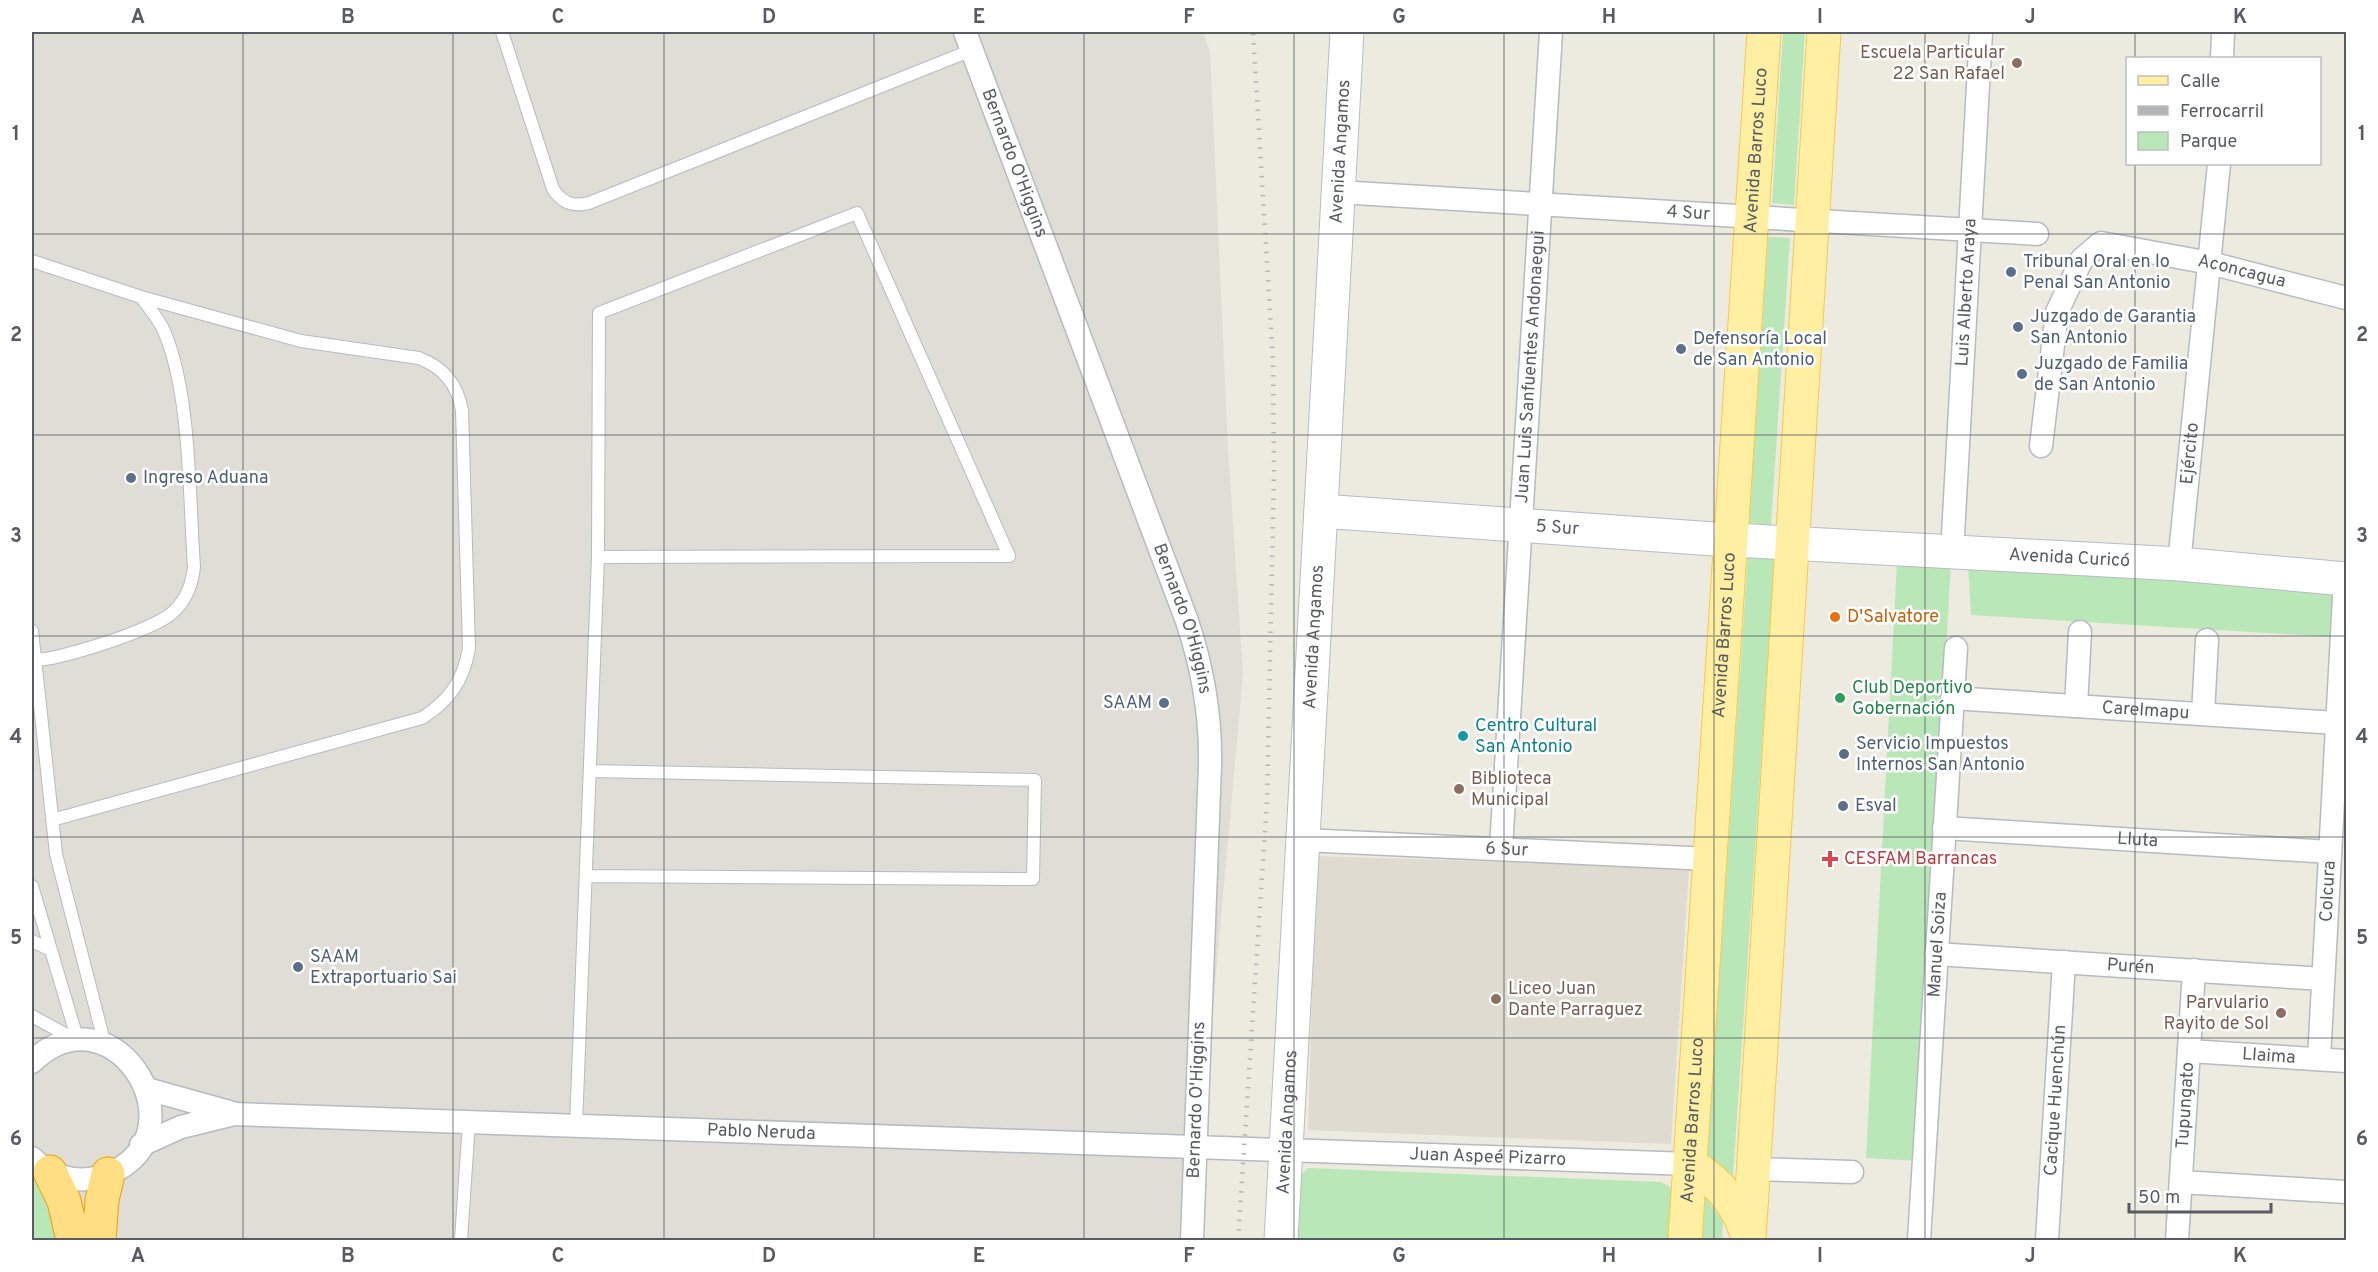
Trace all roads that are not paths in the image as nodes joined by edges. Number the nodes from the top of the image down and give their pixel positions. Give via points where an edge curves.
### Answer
1 (502, 32) edge
2 (1347, 32) edge
3 (1551, 32) edge
4 (1764, 32) edge
5 (1824, 32) edge
6 (1981, 32) edge
7 (2223, 32) edge
8 (969, 41) edge
9 (2222, 57) edge
10 (2219, 165) edge
11 (1338, 192) junction
12 (1540, 205) junction
13 (1752, 218) junction
14 (1812, 221) junction
15 (1969, 231) junction
16 (2037, 234) dead end
17 (32, 261) edge
18 (2210, 263) junction
19 (141, 297) junction
20 (2346, 298) edge
21 (2041, 446) dead end
22 (1321, 511) junction
23 (1521, 525) junction
24 (1731, 540) junction
25 (1792, 543) junction
26 (1952, 554) junction
27 (598, 557) junction
28 (2179, 564) junction
29 (2346, 579) edge
30 (32, 631) edge
31 (2080, 632) dead end
32 (2207, 640) dead end
33 (1956, 648) dead end
34 (2344, 648) edge
35 (33, 660) edge
36 (1952, 698) junction
37 (2076, 706) junction
38 (2204, 714) junction
39 (2337, 723) junction
40 (590, 771) junction
41 (52, 820) junction
42 (1944, 828) junction
43 (1303, 840) junction
44 (1501, 848) junction
45 (2330, 852) junction
46 (1710, 859) junction
47 (586, 876) junction
48 (32, 886) edge
49 (32, 941) edge
50 (51, 950) junction
51 (1936, 954) junction
52 (2064, 962) junction
53 (2194, 970) junction
54 (2324, 978) junction
55 (32, 1016) edge
56 (78, 1041) junction
57 (105, 1046) junction
58 (2189, 1051) junction
59 (2319, 1059) junction
60 (2346, 1061) edge
61 (32, 1062) edge
62 (147, 1089) junction
63 (234, 1114) junction
64 (469, 1122) junction
65 (576, 1126) junction
66 (141, 1145) junction
67 (1195, 1147) junction
68 (1287, 1150) junction
69 (1690, 1164) junction
70 (41, 1165) edge
71 (1753, 1168) junction
72 (1852, 1172) dead end
73 (108, 1174) junction
74 (2181, 1182) junction
75 (2346, 1192) edge
76 (73, 1240) edge
77 (99, 1240) edge
78 (461, 1240) edge
79 (1192, 1240) edge
80 (1281, 1240) edge
81 (1685, 1240) edge
82 (1749, 1240) edge
83 (1919, 1240) edge
84 (2047, 1240) edge
85 (2177, 1240) edge

1 - 8 lane via 553,189 562,200 575,205 589,203
2 - 11 street, Avenida Angamos
3 - 12 street, Juan Luis Sanfuentes Andonaegui
4 - 13 main road, Avenida Barros Luco
5 - 14 main road
6 - 15 street, Luis Alberto Araya
7 - 9 street
8 - 67 street, Bernardo O'Higgins via 1187,621 1204,678 1210,736
10 - 18 street, Ejército
11 - 12 street, 4 Sur
11 - 22 street, Avenida Angamos
12 - 13 street, 4 Sur
12 - 23 street, Juan Luis Sanfuentes Andonaegui
13 - 14 street, 4 Sur
13 - 24 main road, Avenida Barros Luco
14 - 15 street, 4 Sur
14 - 25 main road
15 - 16 street, 4 Sur
15 - 26 street, Luis Alberto Araya
17 - 19 lane
18 - 20 street, Aconcagua
18 - 21 street, Aconcagua via 2101,243 2082,260 2057,312
18 - 28 street, Ejército
19 - 35 lane via 164,330 176,368 184,422 194,567 190,586 181,604 165,618 82,651
19 - 41 lane via 301,341 419,358 449,377 462,410 469,648 463,675 456,686 435,710 422,718
22 - 23 street, 5 Sur
22 - 43 street, Avenida Angamos
23 - 24 street, 5 Sur
23 - 44 street, Juan Luis Sanfuentes Andonaegui
24 - 25 street, 5 Sur
24 - 46 main road, Avenida Barros Luco
25 - 26 street, Avenida Curicó
25 - 71 main road
26 - 28 street, Avenida Curicó
27 - 27 lane via 599,313 857,213 1009,556
27 - 40 lane
28 - 29 street, Avenida Curicó
29 - 34 street, Colcura
30 - 35 lane
31 - 37 street
32 - 38 street
33 - 36 street, Manuel Soiza
34 - 39 street, Colcura
35 - 41 lane
36 - 37 street, Carelmapu
36 - 42 street, Manuel Soiza
37 - 38 street, Carelmapu
38 - 39 street, Carelmapu
39 - 45 street, Colcura
40 - 47 lane
40 - 47 lane via 1035,780 1033,879
41 - 57 lane via 66,902
42 - 45 street, Lluta
42 - 51 street, Manuel Soiza
43 - 44 street, 6 Sur
43 - 68 street, Avenida Angamos
44 - 46 street, 6 Sur
45 - 54 street, Colcura
46 - 69 main road, Avenida Barros Luco
47 - 65 lane
48 - 50 lane
49 - 50 lane
50 - 56 lane
51 - 52 street, Purén
51 - 83 street, Manuel Soiza
52 - 53 street, Purén
52 - 84 street, Cacique Huenchún
53 - 54 street, Purén
53 - 58 street, Tupungato
54 - 59 street, Colcura
55 - 56 lane
56 - 57 street
56 - 61 street via 50,1049
57 - 62 street via 131,1062
58 - 59 street, Llaima
58 - 74 street, Tupungato
59 - 60 street, Llaima
62 - 63 street, Pablo Neruda
62 - 66 street via 150,1118
63 - 64 street, Pablo Neruda
63 - 66 street, Pablo Neruda via 181,1127
64 - 65 street, Pablo Neruda
64 - 78 lane
65 - 67 street, Pablo Neruda
66 - 73 street via 127,1162
67 - 68 street, Pablo Neruda
67 - 79 street, Bernardo O'Higgins
68 - 69 street, Juan Aspeé Pizarro
68 - 80 street, Avenida Angamos
69 - 81 main road, Avenida Barros Luco
69 - 82 main road via 1712,1179 1731,1200
70 - 73 street via 78,1180
70 - 76 highway via 64,1201
71 - 72 street
71 - 82 main road
73 - 77 highway
74 - 75 street
74 - 85 street, Tupungato

